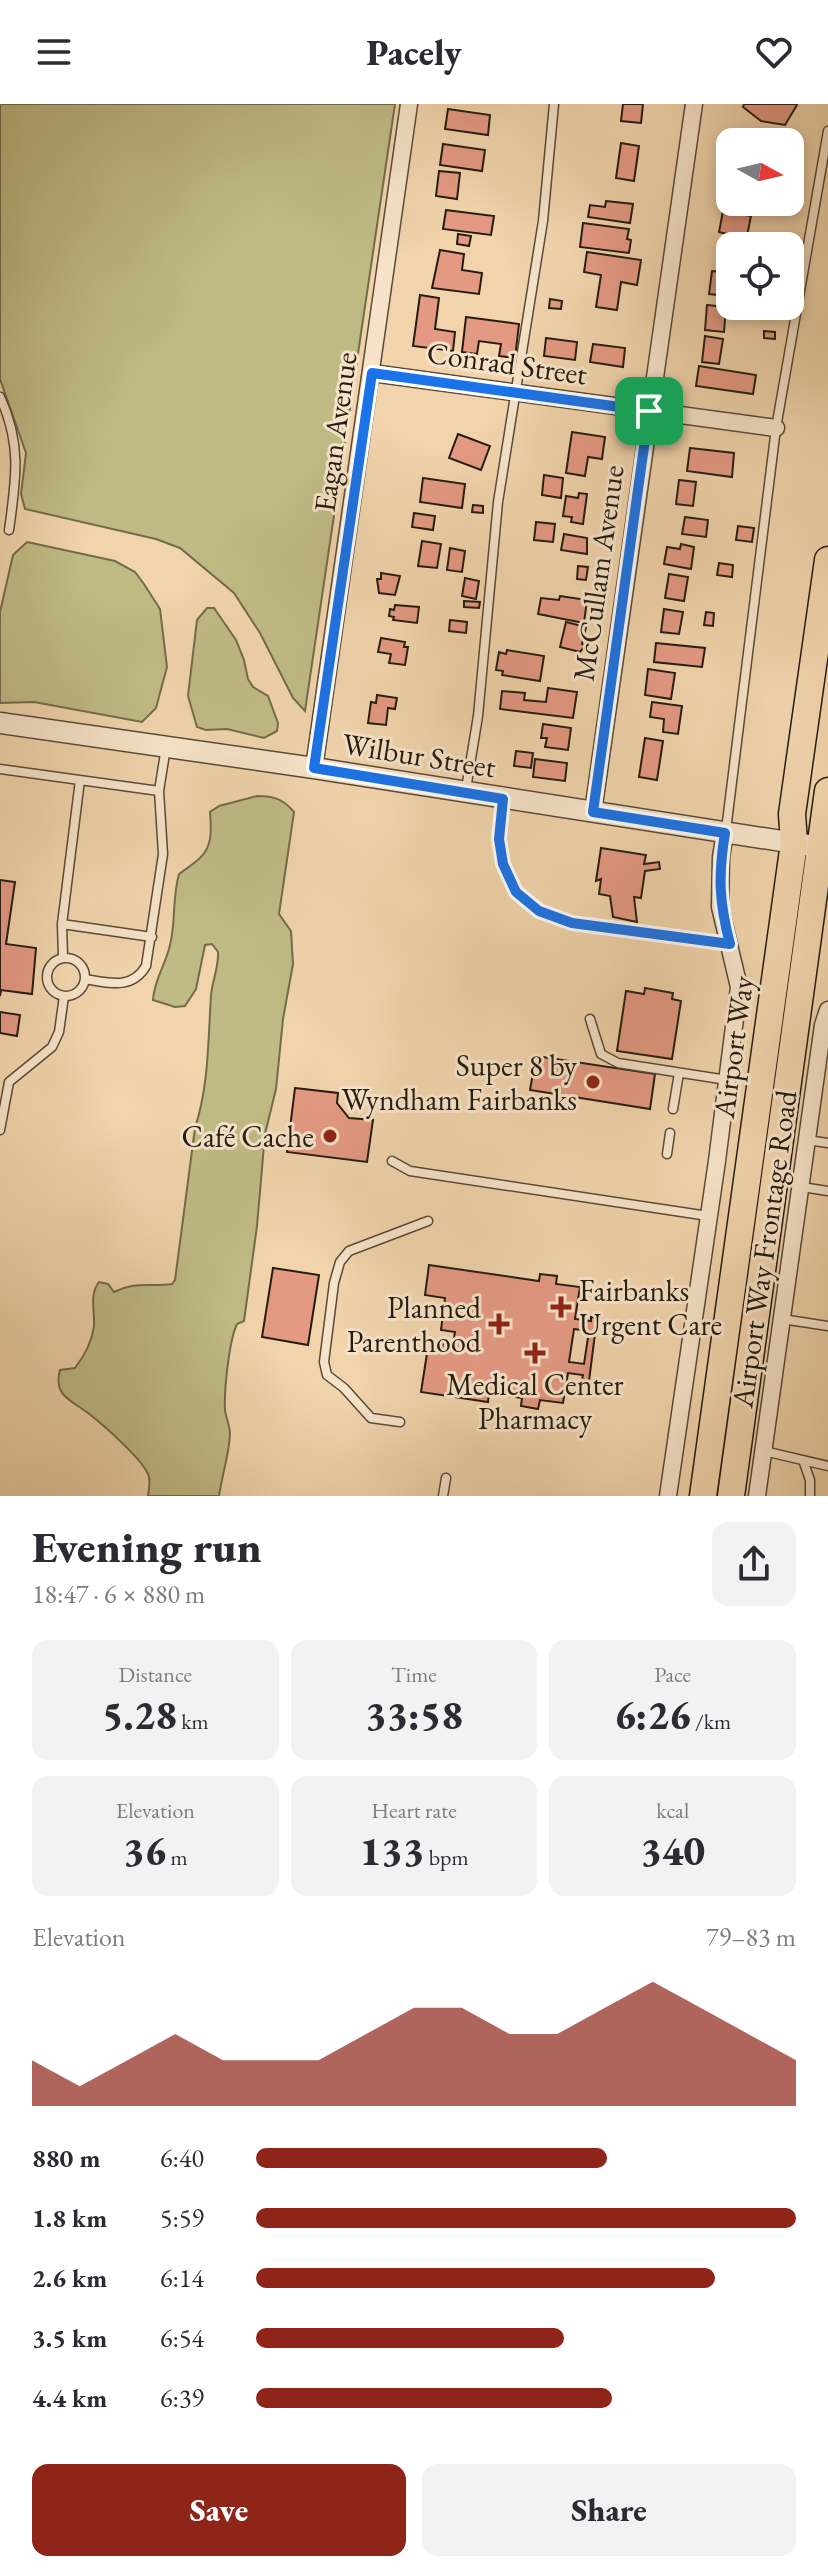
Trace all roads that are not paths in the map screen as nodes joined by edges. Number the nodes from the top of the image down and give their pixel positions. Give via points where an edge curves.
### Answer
1 (409, 104) edge
2 (554, 104) edge
3 (694, 104) edge
4 (828, 131) edge
5 (372, 373) junction
6 (517, 393) junction
7 (0, 397) edge
8 (649, 411) junction
9 (776, 428) junction
10 (9, 530) dead end
11 (828, 560) edge
12 (0, 723) edge
13 (166, 747) junction
14 (314, 768) junction
15 (0, 769) edge
16 (80, 780) junction
17 (159, 791) junction
18 (828, 791) edge
19 (465, 793) junction
20 (503, 799) junction
21 (593, 812) junction
22 (725, 833) junction
23 (814, 846) edge
24 (62, 924) junction
25 (152, 937) junction
26 (730, 944) junction
27 (63, 958) junction
28 (85, 979) junction
29 (64, 996) junction
30 (828, 1010) edge
31 (590, 1019) dead end
32 (679, 1073) junction
33 (727, 1080) junction
34 (673, 1109) dead end
35 (0, 1130) edge
36 (670, 1133) dead end
37 (807, 1140) junction
38 (828, 1143) edge
39 (667, 1154) dead end
40 (392, 1161) dead end
41 (802, 1187) junction
42 (828, 1191) edge
43 (708, 1216) junction
44 (428, 1221) dead end
45 (782, 1319) junction
46 (828, 1326) edge
47 (400, 1422) dead end
48 (764, 1451) junction
49 (803, 1460) junction
50 (828, 1466) edge
51 (446, 1478) dead end
52 (443, 1496) edge
53 (668, 1496) edge
54 (703, 1496) edge
55 (731, 1496) edge
56 (757, 1496) edge
57 (810, 1496) edge

1 - 5 street, Eagan Avenue
2 - 6 lane
3 - 8 street, McCullam Avenue
4 - 9 lane
5 - 6 street, Conrad Street
5 - 14 street, Eagan Avenue
6 - 8 street, Conrad Street
6 - 19 lane via 498,502 478,716
7 - 10 lane via 17,459
8 - 9 street, Conrad Street
8 - 21 street, McCullam Avenue
9 - 22 lane
11 - 23 main road, Airport Way via 792,814
12 - 13 street, Wilbur Street
13 - 14 street, Wilbur Street
13 - 17 lane
14 - 19 street, Wilbur Street
15 - 16 lane
16 - 17 lane
16 - 24 lane
17 - 25 lane via 163,854
18 - 23 main road, Airport Way
19 - 20 street, Wilbur Street
20 - 21 street, Wilbur Street
20 - 26 lane via 503,864 516,892 539,911 572,923
21 - 22 street, Wilbur Street
22 - 23 street, Wilbur Street
22 - 26 street, Airport Way Frontage Road via 720,907
23 - 54 main road, Airport Way
23 - 55 main road, Airport Way
24 - 25 lane
24 - 27 lane
25 - 28 lane via 146,966 134,981
26 - 33 street, Airport Way Frontage Road via 739,987
27 - 28 lane via 81,965
27 - 29 lane via 50,967 48,979 52,990
28 - 29 lane via 76,993
29 - 35 lane via 52,1047 9,1082
30 - 37 street, Airport Way Frontage Road
31 - 32 lane via 601,1054 618,1063
32 - 33 lane
32 - 34 lane
33 - 43 street, Airport Way Frontage Road
36 - 39 lane
37 - 38 lane
37 - 41 street, Airport Way Frontage Road
40 - 43 lane via 410,1171
41 - 42 lane
41 - 45 street, Airport Way Frontage Road
43 - 53 street, Airport Way Frontage Road
44 - 47 lane via 349,1251 334,1283 327,1375 371,1418
45 - 46 lane
45 - 48 street, Airport Way Frontage Road
48 - 49 lane
48 - 56 street, Airport Way Frontage Road
49 - 50 lane
49 - 57 lane
51 - 52 lane

